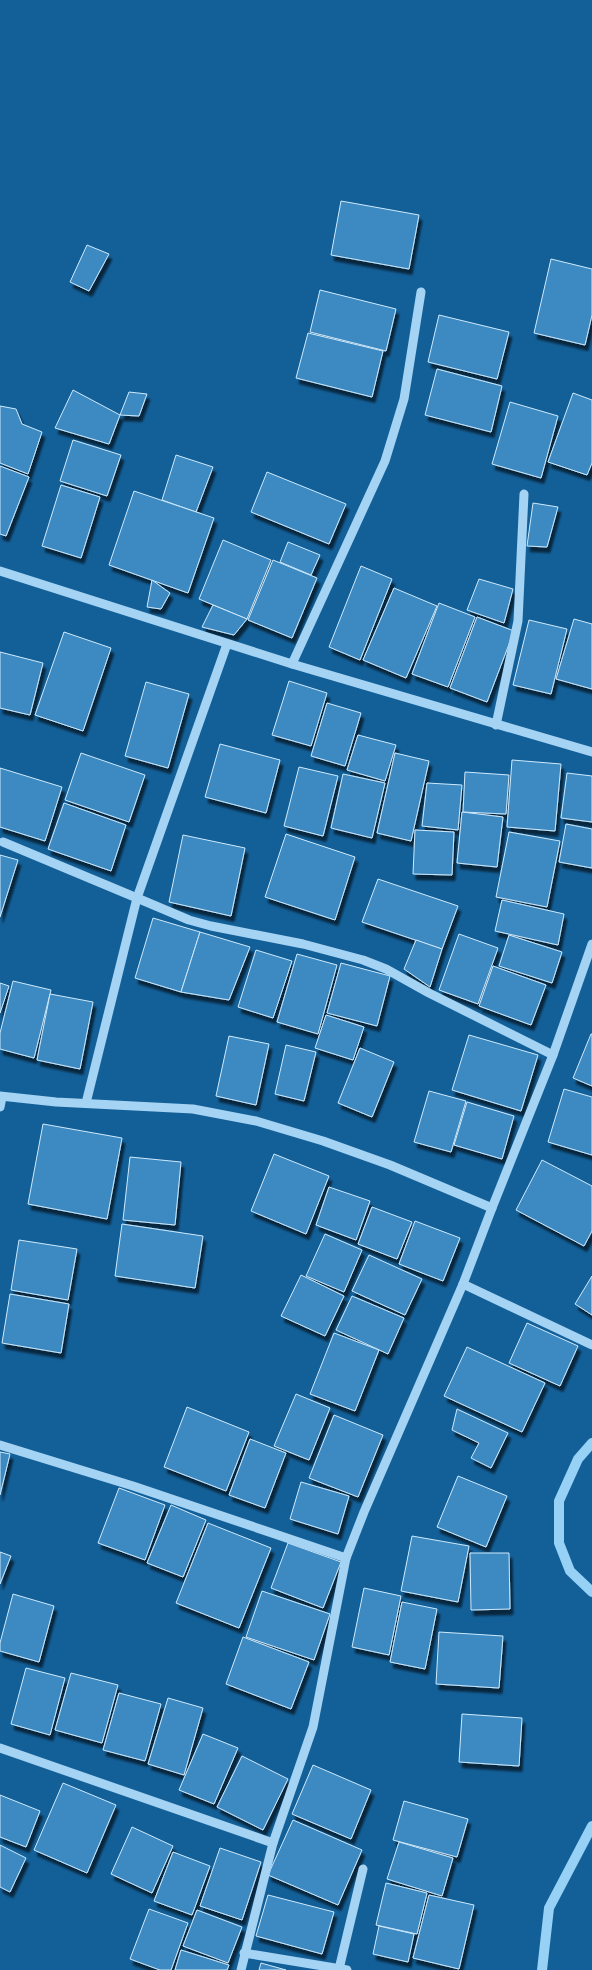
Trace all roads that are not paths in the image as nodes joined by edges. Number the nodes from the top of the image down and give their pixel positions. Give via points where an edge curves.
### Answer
1 (421, 292) dead end
2 (524, 494) dead end
3 (0, 571) edge
4 (227, 644) junction
5 (292, 664) junction
6 (496, 725) junction
7 (592, 752) edge
8 (3, 842) dead end
9 (137, 898) junction
10 (592, 944) edge
11 (553, 1055) junction
12 (1, 1096) edge
13 (86, 1103) junction
14 (0, 1108) edge
15 (492, 1208) junction
16 (463, 1284) junction
17 (592, 1345) edge
18 (0, 1445) edge
19 (346, 1558) junction
20 (0, 1748) edge
21 (274, 1842) junction
22 (363, 1869) dead end
23 (244, 1953) junction
24 (343, 1969) edge
25 (241, 1970) edge

1 - 5 street via 404,399 385,461
2 - 6 street via 518,621
3 - 4 street
4 - 5 street
4 - 9 street
5 - 6 street
6 - 7 street
8 - 9 street
9 - 11 street via 189,920 303,944 386,968
9 - 13 street
10 - 11 street
11 - 15 street
12 - 13 street
12 - 14 street
13 - 15 street via 193,1109 256,1121 390,1165
15 - 16 street
16 - 17 street
16 - 19 street
18 - 19 street
19 - 21 street via 313,1728
20 - 21 street
21 - 23 street
22 - 24 street
23 - 24 street
23 - 25 street

